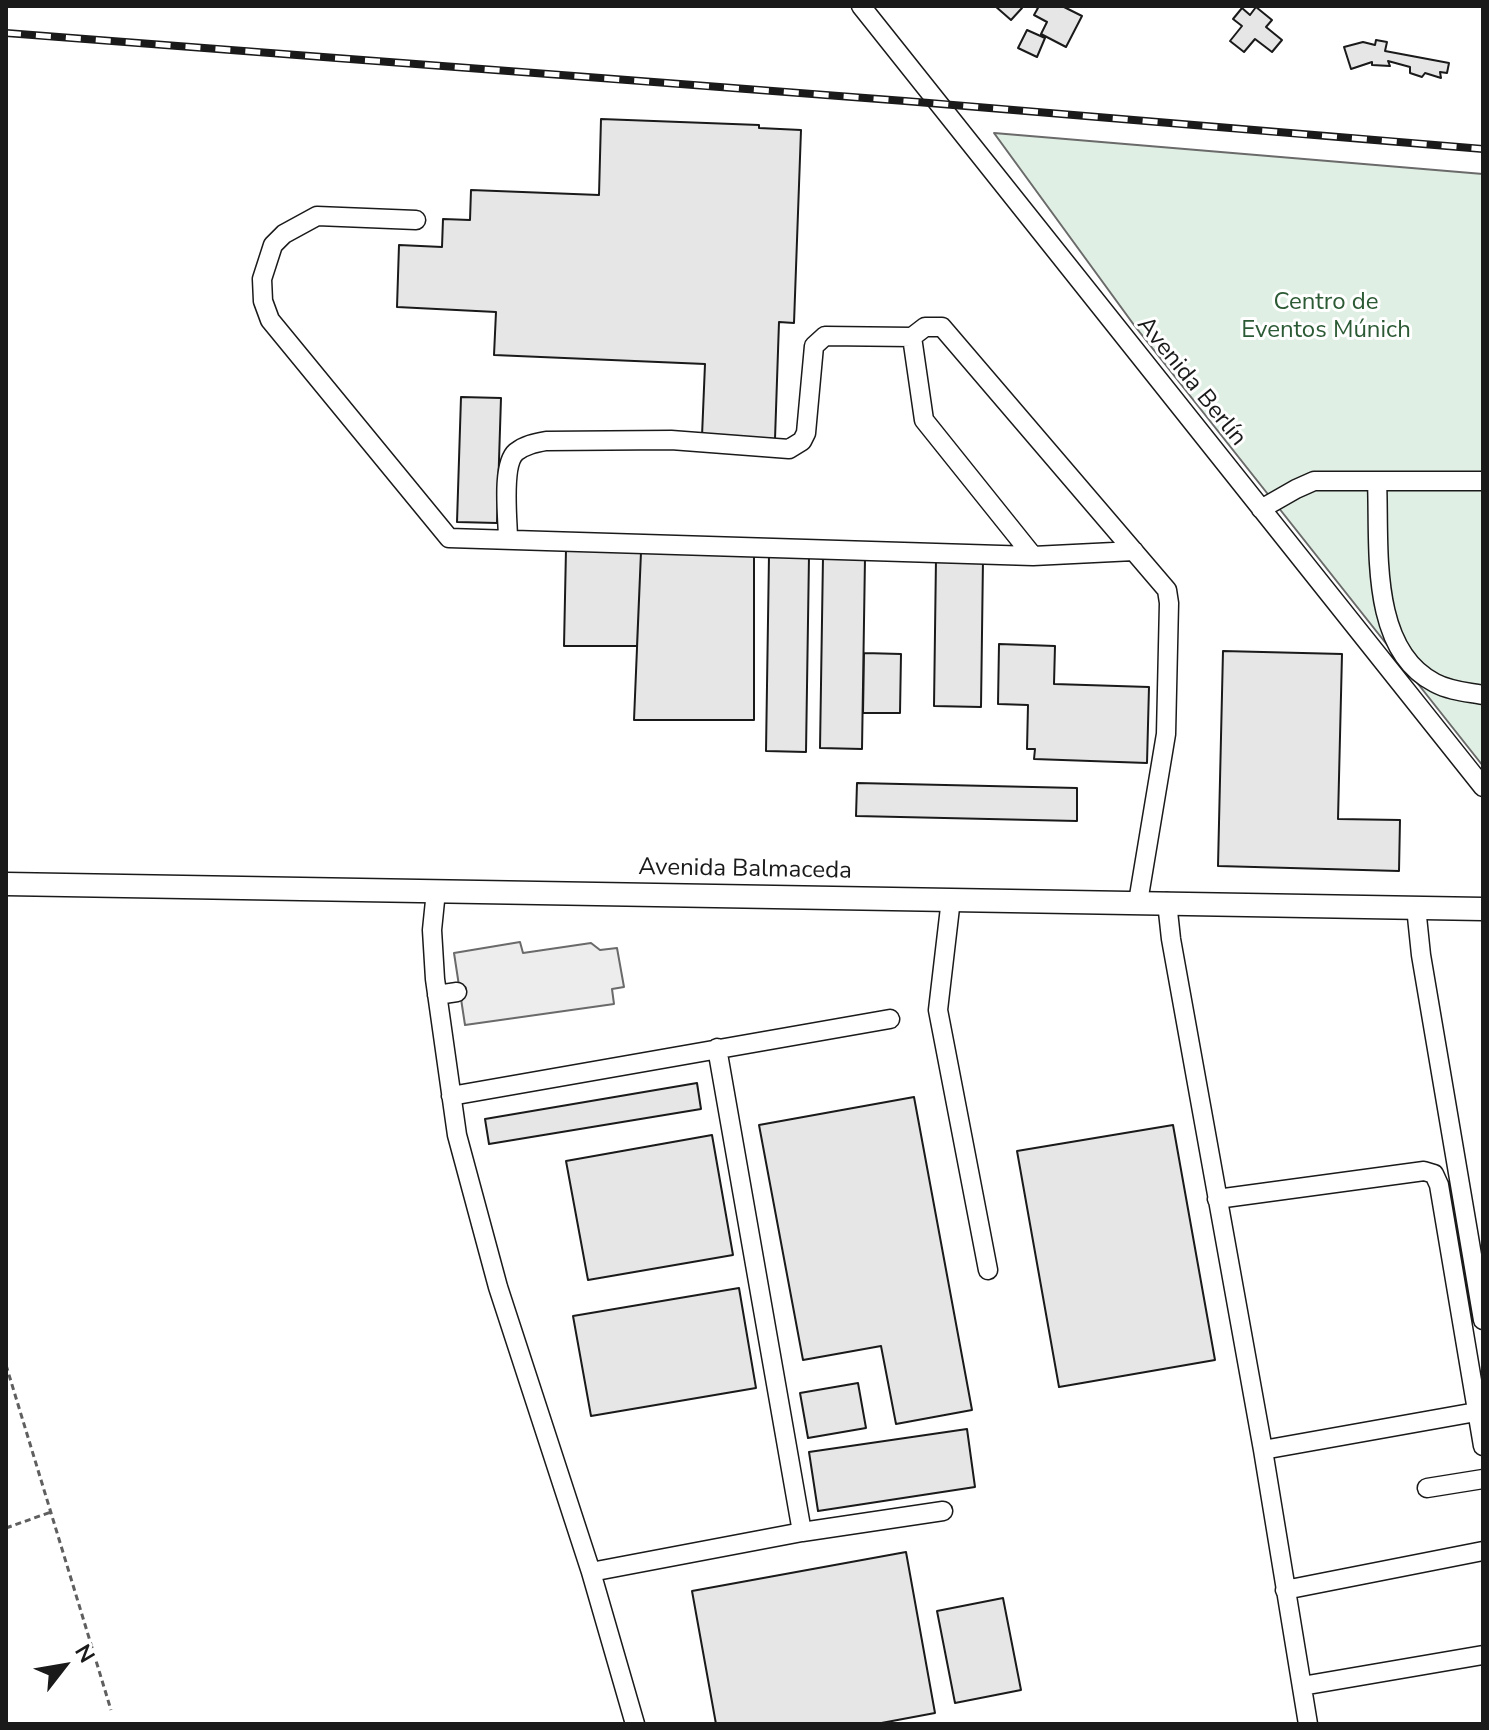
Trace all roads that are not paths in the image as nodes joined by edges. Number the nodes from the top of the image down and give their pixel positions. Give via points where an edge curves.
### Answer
1 (861, 6) edge
2 (416, 220) dead end
3 (912, 337) junction
4 (1377, 481) junction
5 (1483, 481) edge
6 (1261, 509) junction
7 (508, 539) junction
8 (1134, 551) junction
9 (1033, 556) junction
10 (1483, 695) edge
11 (1483, 787) edge
12 (6, 884) edge
13 (436, 891) junction
14 (951, 899) junction
15 (1138, 902) junction
16 (1167, 902) junction
17 (1416, 907) junction
18 (1483, 909) edge
19 (457, 992) dead end
20 (437, 995) junction
21 (890, 1019) dead end
22 (717, 1048) junction
23 (451, 1096) junction
24 (1217, 1199) junction
25 (1478, 1264) edge
26 (988, 1270) dead end
27 (1483, 1320) edge
28 (1476, 1412) junction
29 (1483, 1446) edge
30 (1263, 1450) junction
31 (1483, 1479) edge
32 (1427, 1488) dead end
33 (943, 1511) dead end
34 (802, 1532) junction
35 (1483, 1551) edge
36 (591, 1572) junction
37 (1285, 1590) junction
38 (1483, 1655) edge
39 (1302, 1686) junction
40 (635, 1724) edge
41 (1308, 1724) edge

1 - 6 street, Avenida Berlín
2 - 7 street via 317,216 299,225 273,245 262,279 263,301 270,320 449,538
3 - 7 street via 825,336 814,346 806,433 789,449 671,440 528,445 513,454 508,468
3 - 8 street via 925,327 942,327
3 - 9 street via 924,420
4 - 5 street
4 - 6 street via 1314,481
4 - 10 street via 1384,607 1395,643 1425,678
6 - 11 street, Avenida Berlín
7 - 9 street
8 - 9 street
8 - 15 street via 1167,590 1169,603 1166,734
12 - 13 main road, Avenida Balmaceda
13 - 14 main road, Avenida Balmaceda
13 - 20 street via 432,930
14 - 15 main road, Avenida Balmaceda
14 - 26 street via 938,1010
15 - 16 main road, Avenida Balmaceda
16 - 17 main road, Avenida Balmaceda
16 - 24 street
17 - 18 main road, Avenida Balmaceda
17 - 25 street
19 - 20 street
20 - 23 street
21 - 22 street
22 - 23 street
22 - 34 street
23 - 36 street via 498,1287
24 - 28 street via 1424,1171 1434,1174
24 - 30 street
25 - 27 street
28 - 29 street
28 - 30 street
30 - 37 street
31 - 32 street
33 - 34 street
34 - 36 street
35 - 37 street
36 - 40 street
37 - 39 street
38 - 39 street
39 - 41 street

